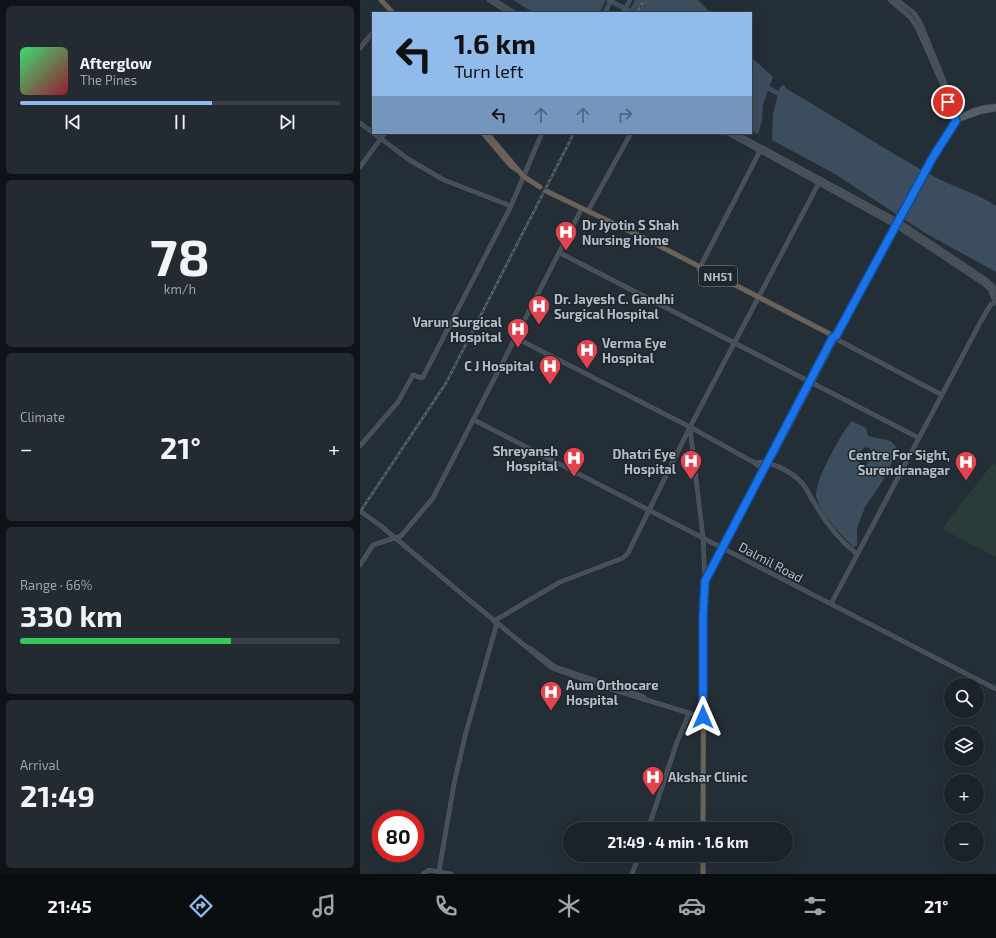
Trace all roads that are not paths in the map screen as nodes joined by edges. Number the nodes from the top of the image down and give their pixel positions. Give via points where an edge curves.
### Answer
1 (381, 0) edge
2 (385, 0) edge
3 (489, 0) edge
4 (494, 0) edge
5 (611, 0) edge
6 (630, 0) edge
7 (890, 0) edge
8 (897, 0) edge
9 (903, 2) edge
10 (900, 8) junction
11 (392, 11) edge
12 (508, 12) edge
13 (513, 12) edge
14 (605, 12) edge
15 (624, 12) edge
16 (372, 33) edge
17 (360, 48) edge
18 (996, 107) edge
19 (956, 121) junction
20 (360, 123) edge
21 (372, 132) edge
22 (374, 134) edge
23 (384, 134) edge
24 (484, 134) edge
25 (488, 134) edge
26 (542, 134) edge
27 (630, 134) edge
28 (730, 134) edge
29 (737, 134) edge
30 (381, 139) junction
31 (762, 148) junction
32 (360, 167) edge
33 (519, 171) junction
34 (523, 176) junction
35 (820, 181) junction
36 (540, 187) dead end
37 (546, 190) dead end
38 (511, 206) junction
39 (582, 208) junction
40 (588, 211) junction
41 (560, 253) junction
42 (700, 268) junction
43 (996, 293) edge
44 (758, 298) junction
45 (995, 302) edge
46 (516, 338) junction
47 (835, 338) junction
48 (734, 343) junction
49 (811, 383) junction
50 (942, 396) junction
51 (474, 420) junction
52 (690, 427) junction
53 (919, 438) junction
54 (360, 446) edge
55 (755, 463) junction
56 (768, 463) junction
57 (764, 472) junction
58 (649, 509) junction
59 (360, 511) edge
60 (703, 537) junction
61 (723, 546) junction
62 (857, 554) junction
63 (360, 565) edge
64 (705, 581) junction
65 (831, 604) junction
66 (496, 622) junction
67 (996, 688) edge
68 (688, 713) junction
69 (704, 718) junction
70 (650, 822) edge
71 (704, 822) edge
72 (636, 862) edge
73 (704, 862) edge
74 (439, 871) junction
75 (423, 874) edge
76 (451, 874) edge
77 (632, 874) edge
78 (704, 874) edge

1 - 11 highway
2 - 11 highway
3 - 12 street
4 - 13 street
5 - 14 street
6 - 15 street
7 - 10 street
8 - 9 street
9 - 10 street
9 - 19 street via 921,24 950,96
10 - 19 street via 917,27
16 - 17 street
18 - 19 main road
19 - 47 main road, bridge via 933,157
20 - 21 street
22 - 30 street
23 - 30 street
24 - 33 highway via 511,166
25 - 33 highway
26 - 34 street
27 - 40 street
28 - 31 street
29 - 31 street
30 - 32 street
30 - 38 street via 408,159 444,180
31 - 35 street
31 - 42 street
33 - 34 highway
34 - 36 highway
34 - 38 street
35 - 43 street via 902,223 985,280
35 - 44 street
35 - 45 street via 900,228 983,283 990,289
37 - 39 highway, NH51
38 - 54 street via 424,377 413,374 395,406
39 - 40 highway, NH51
39 - 41 street
40 - 42 highway, NH51
41 - 46 street
41 - 48 street
42 - 44 highway, NH51
44 - 47 highway, NH51
44 - 48 street
45 - 50 street via 991,304 981,321
46 - 51 street
46 - 52 street
47 - 49 highway
47 - 50 street
48 - 49 street
48 - 52 street
49 - 53 street
49 - 56 highway
50 - 53 street
51 - 58 street, Dalmil Road
51 - 63 street via 433,498 401,536 374,545
52 - 55 street
52 - 58 street
52 - 60 street
53 - 62 street
55 - 56 street
55 - 57 street
56 - 57 highway
56 - 62 street via 800,481 823,517 846,545
57 - 61 highway
58 - 60 street, Dalmil Road
58 - 66 street via 625,556 560,582
59 - 66 street, bridge
60 - 61 street, Dalmil Road
60 - 64 street
61 - 64 highway
61 - 65 street, Dalmil Road
62 - 65 street
64 - 69 highway
65 - 67 street, Dalmil Road
66 - 68 street via 556,670
66 - 74 street via 454,784
68 - 69 street
68 - 70 street
69 - 71 highway
72 - 77 street
73 - 78 highway
74 - 75 street via 429,870
74 - 76 street

